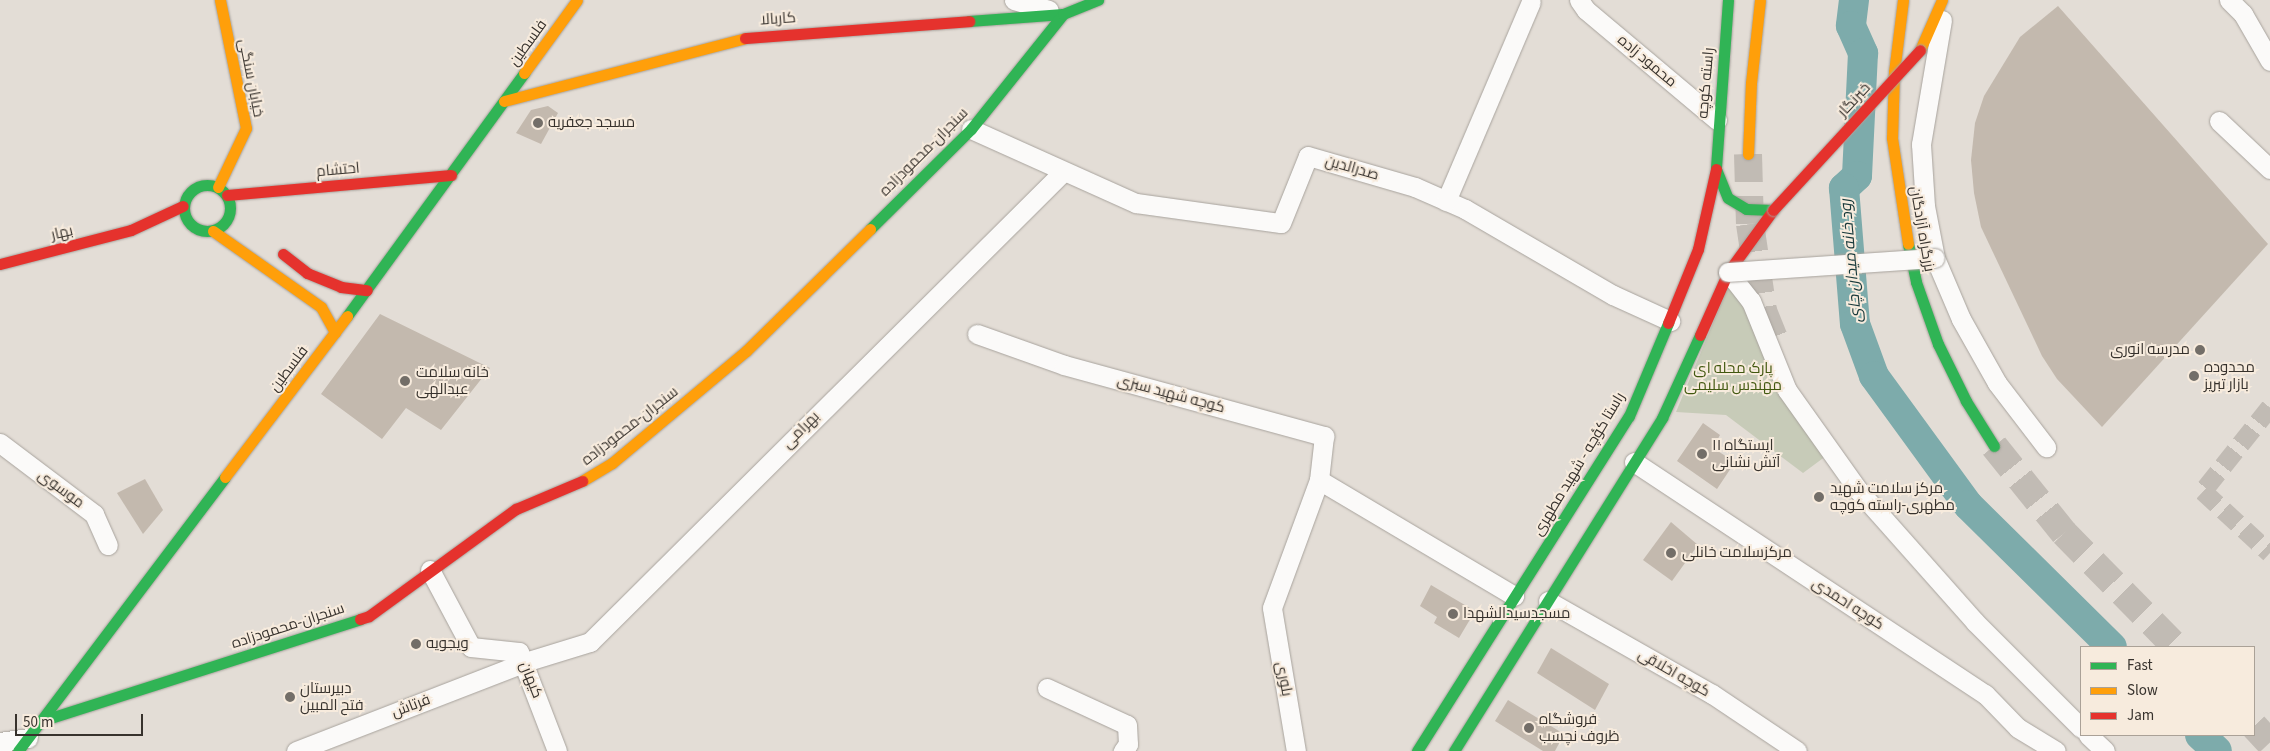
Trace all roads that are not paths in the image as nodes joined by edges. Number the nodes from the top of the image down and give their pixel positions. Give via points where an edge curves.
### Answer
1 (220, 0) edge
2 (577, 0) edge
3 (1014, 0) edge
4 (1098, 0) edge
5 (1579, 0) edge
6 (1728, 0) edge
7 (1760, 0) edge
8 (1903, 0) edge
9 (1943, 0) edge
10 (2229, 0) edge
11 (1531, 2) dead end
12 (1063, 14) junction
13 (2270, 61) edge
14 (504, 101) junction
15 (1717, 120) junction
16 (2219, 121) dead end
17 (971, 129) junction
18 (1748, 154) tunnel mouth
19 (1716, 169) junction
20 (2270, 169) edge
21 (1062, 172) junction
22 (451, 175) junction
23 (223, 191) junction
24 (1446, 201) junction
25 (183, 206) junction
26 (1773, 210) junction
27 (228, 219) junction
28 (242, 227) dead end
29 (194, 228) junction
30 (131, 230) junction
31 (213, 230) junction
32 (270, 244) dead end
33 (1712, 249) dead end
34 (1935, 258) junction
35 (1694, 259) junction
36 (1727, 263) junction
37 (0, 264) edge
38 (366, 290) junction
39 (1678, 324) junction
40 (335, 332) junction
41 (977, 334) dead end
42 (1701, 336) junction
43 (1637, 431) junction
44 (0, 443) edge
45 (1994, 446) tunnel mouth
46 (2046, 447) dead end
47 (1634, 462) junction
48 (1319, 480) junction
49 (108, 545) dead end
50 (430, 570) junction
51 (1514, 596) junction
52 (1548, 601) junction
53 (1272, 608) joint
54 (525, 662) junction
55 (1048, 688) dead end
56 (41, 721) junction
57 (2080, 727) edge
58 (2089, 736) edge
59 (0, 742) edge
60 (23, 745) edge
61 (306, 749) edge
62 (557, 751) edge
63 (1123, 751) edge
64 (1296, 751) edge
65 (1417, 751) edge
66 (1454, 751) edge
67 (1797, 751) edge
68 (2056, 751) edge
69 (2105, 751) edge

1 - 23 main road, خیابان سنگی via 246,128
2 - 14 main road, فلسطین
3 - 12 street
4 - 12 main road, سنجران-محمودزاده
5 - 15 street, محمود زاده via 1586,10
6 - 15 main road, راسته کوچه
7 - 18 main road via 1751,83
8 - 45 main road, بزرگراه آزادگان via 1894,72 1892,138 1902,218 1916,282 1938,344
9 - 26 main road, خبرنگار, bridge via 1920,50
9 - 34 street via 1921,144 1925,206
10 - 13 street via 2243,14
11 - 24 street
12 - 14 main road, کاربالا via 752,36
12 - 17 main road, سنجران-محمودزاده
14 - 22 main road, فلسطین
15 - 19 main road, راسته کوچه
16 - 20 street
17 - 21 street, صدرالدین
17 - 50 main road, سنجران-محمودزاده via 746,351 612,463 589,478 516,509
19 - 26 main road via 1728,198 1746,209
19 - 35 main road, راستا کؤچه - شهید مطهری
21 - 24 street, صدرالدین via 1136,203 1281,222 1308,156 1415,187
21 - 54 street, بهرامی via 590,642
22 - 23 main road, احتشام
22 - 38 main road, فلسطین
23 - 25 main road via 207,184 195,187
23 - 27 main road via 231,206
24 - 39 street, صدرالدین via 1613,295
25 - 29 main road via 186,218
25 - 30 main road, بهار
26 - 36 main road, خبرنگار
27 - 28 main road
27 - 31 main road
29 - 30 main road, بهار
29 - 31 main road
30 - 37 main road, بهار
31 - 40 main road via 321,307
32 - 38 main road via 307,273 341,287
33 - 35 main road via 1706,249
34 - 36 street, bridge
34 - 46 street via 1962,319 1997,383
35 - 39 main road, راستا کؤچه - شهید مطهری
36 - 42 main road, راستا کؤچه - شهید مطهری
36 - 57 street via 1751,301 1787,390 1858,490 1975,622
38 - 40 main road, فلسطین
39 - 42 main road
39 - 43 main road, راستا کؤچه - شهید مطهری
40 - 56 main road, فلسطین
41 - 48 street, کوچه شهید سبزی via 1064,365 1324,436
42 - 43 main road, راستا کؤچه - شهید مطهری
43 - 47 main road, راستا کؤچه - شهید مطهری
43 - 51 main road, راستا کؤچه - شهید مطهری
44 - 49 street, موسوی via 94,514
47 - 52 main road, راستا کؤچه - شهید مطهری
47 - 68 street, کوچه احمدی via 1985,694 2018,728
48 - 51 street
48 - 53 street, کوچه شهید سبزی
50 - 54 street, کیهان via 471,647 519,652
50 - 56 main road, سنجران-محمودزاده via 369,616
51 - 65 main road, راستا کؤچه - شهید مطهری
52 - 66 main road, راستا کؤچه - شهید مطهری
52 - 67 street, کوچه اخلاقی via 1712,694
53 - 64 street, بلوری
54 - 61 street, فرتاش
54 - 62 street, کیهان
55 - 63 street via 1127,725 1128,744
56 - 60 main road, فلسطین
58 - 69 street
59 - 60 street

